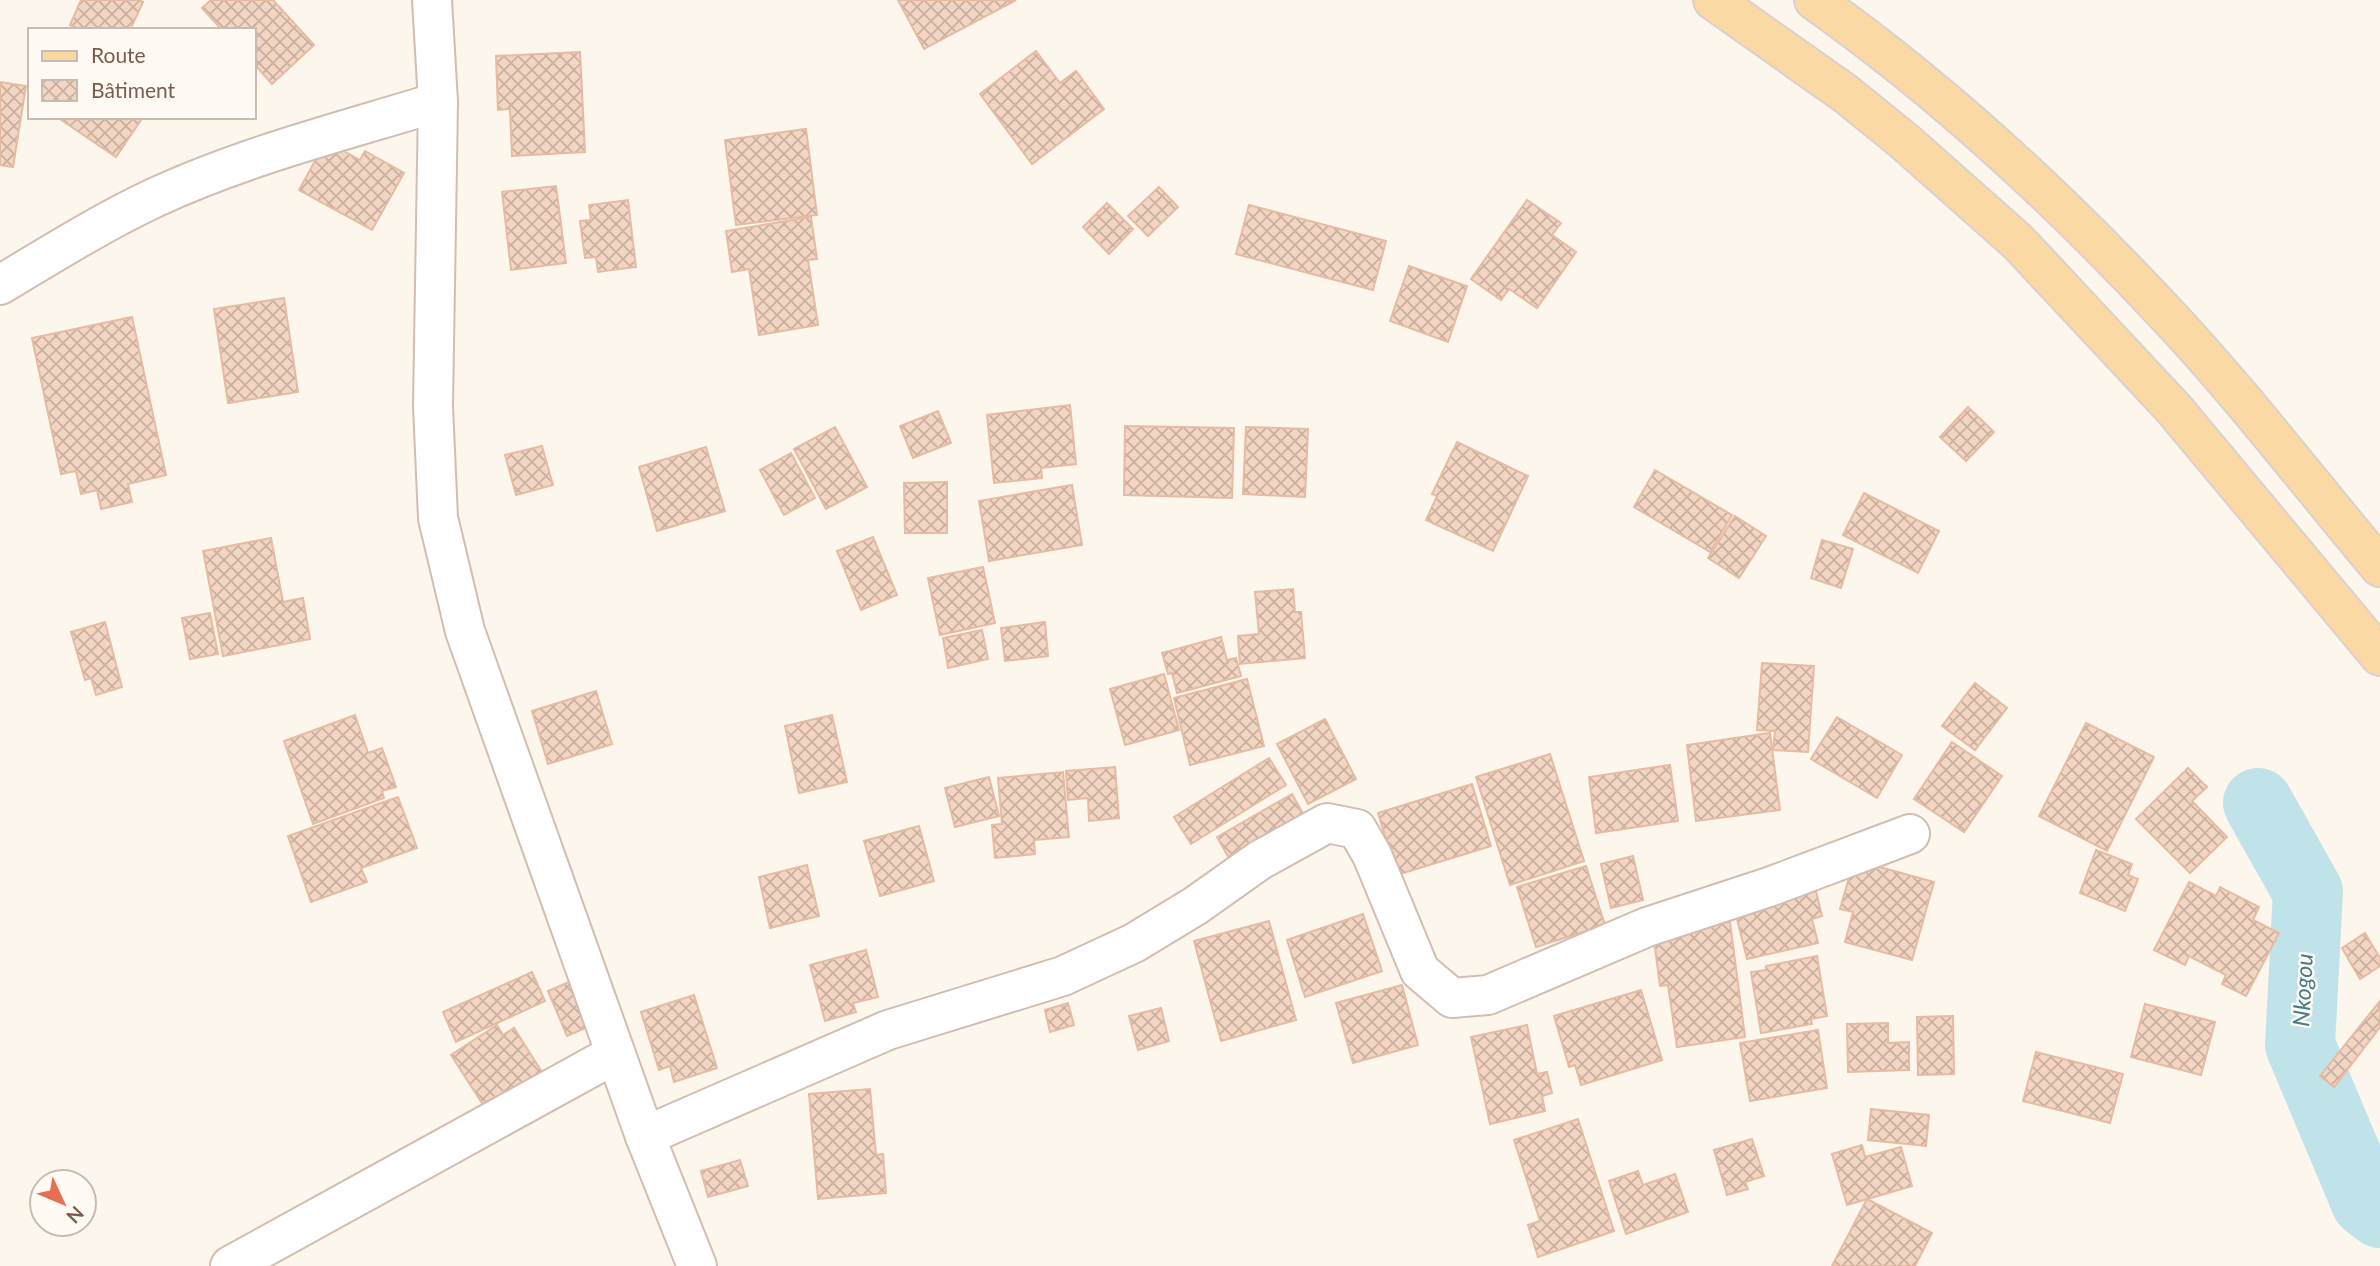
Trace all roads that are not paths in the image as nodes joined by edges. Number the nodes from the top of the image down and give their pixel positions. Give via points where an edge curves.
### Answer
1 (432, 0) edge
2 (1713, 0) edge
3 (1814, 0) edge
4 (438, 102) junction
5 (0, 285) edge
6 (2380, 567) edge
7 (2380, 656) edge
8 (1910, 835) dead end
9 (615, 1054) junction
10 (645, 1136) junction
11 (230, 1266) edge
12 (697, 1266) edge

1 - 4 street
2 - 7 main road via 1846,94 2018,242 2174,409
3 - 6 main road via 1959,114 2124,270 2226,382
4 - 5 street via 233,166 155,198
4 - 9 street via 433,406 438,518 465,631
8 - 10 street via 1647,927 1488,995 1452,998 1420,971 1357,829 1327,823 1260,859 1134,943 1063,976 888,1030
9 - 10 street
9 - 11 street
10 - 12 street

